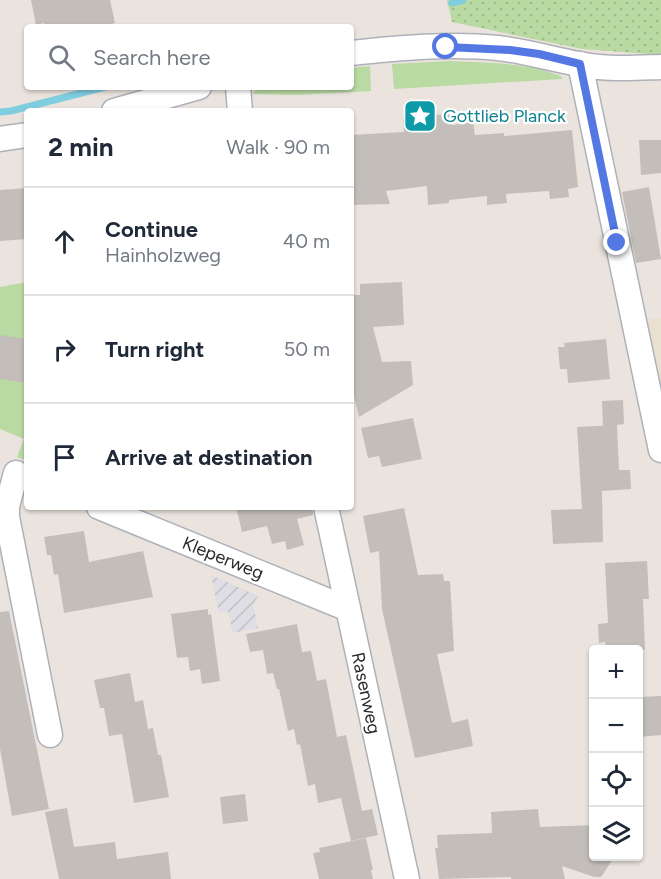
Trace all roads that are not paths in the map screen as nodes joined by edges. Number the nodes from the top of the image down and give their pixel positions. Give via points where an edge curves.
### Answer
1 (354, 53) edge
2 (580, 64) junction
3 (661, 67) edge
4 (188, 90) edge
5 (238, 90) edge
6 (125, 108) edge
7 (240, 108) edge
8 (24, 135) edge
9 (0, 139) edge
10 (661, 450) edge
11 (14, 472) edge
12 (106, 510) edge
13 (327, 510) edge
14 (348, 609) junction
15 (50, 735) dead end
16 (407, 879) edge

1 - 2 street via 495,48
2 - 3 street
2 - 10 street
4 - 6 street
5 - 7 street
8 - 9 street
11 - 15 street via 7,517
12 - 14 street, Kleperweg
13 - 14 street, Rasenweg
14 - 16 street, Rasenweg

